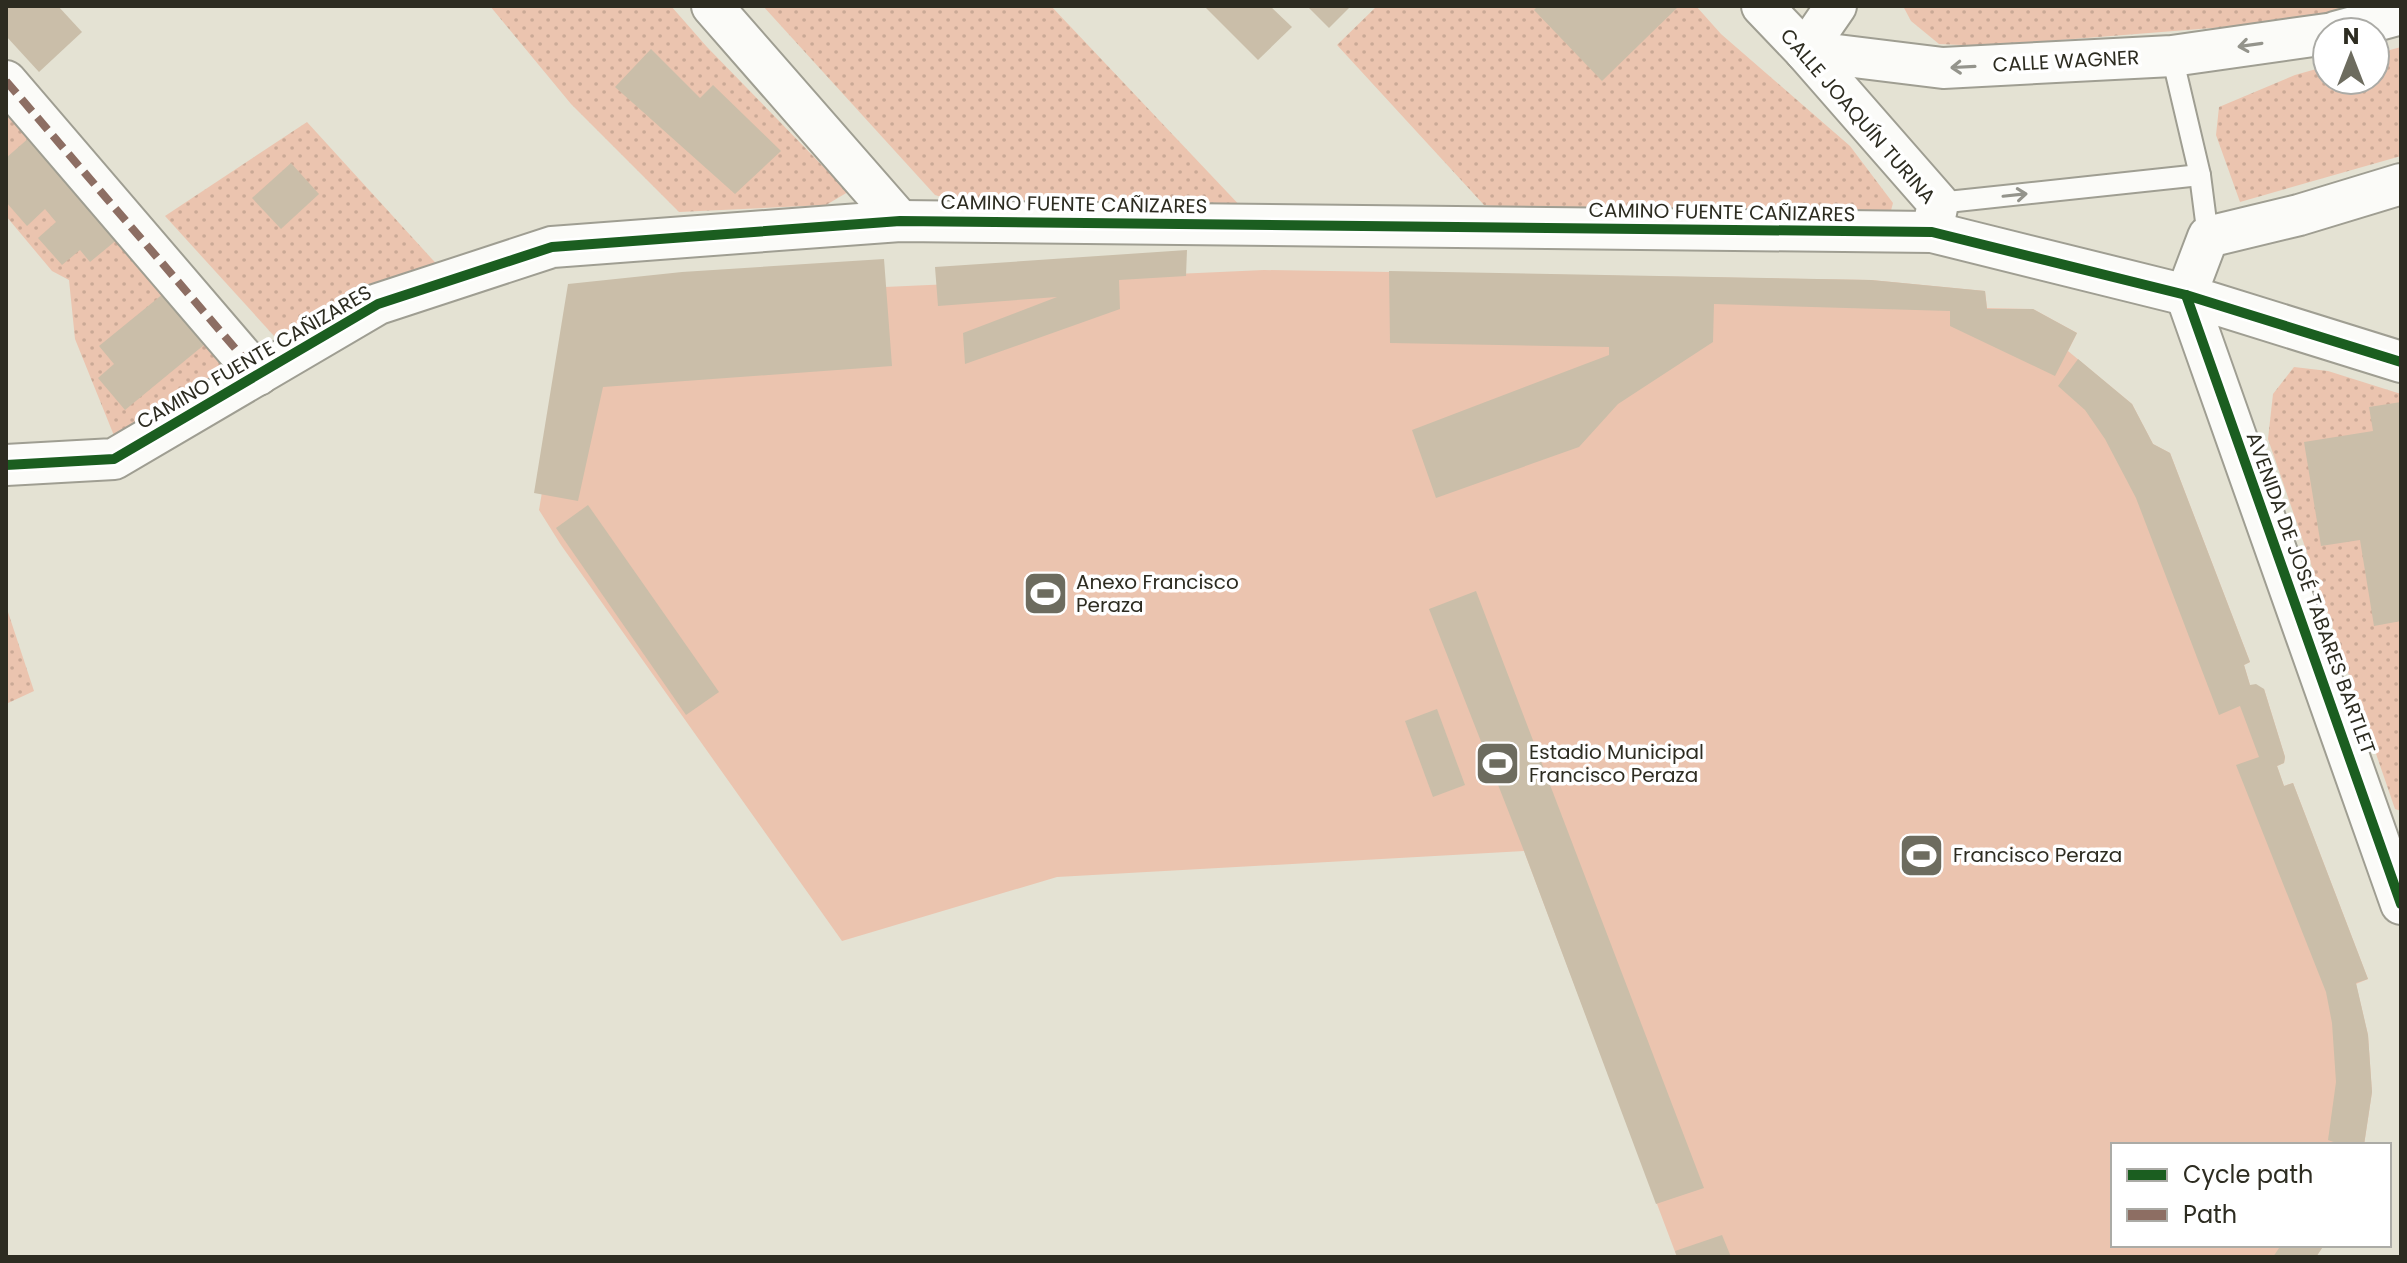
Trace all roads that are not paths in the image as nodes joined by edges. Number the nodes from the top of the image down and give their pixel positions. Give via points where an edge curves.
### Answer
1 (712, 6) edge
2 (1762, 6) edge
3 (1836, 6) edge
4 (2311, 36) edge
5 (1805, 51) junction
6 (2172, 56) junction
7 (6, 81) edge
8 (2200, 175) junction
9 (2401, 184) edge
10 (1935, 218) junction
11 (900, 221) junction
12 (2208, 237) junction
13 (2186, 295) junction
14 (2401, 362) edge
15 (258, 375) junction
16 (6, 465) edge
17 (2391, 844) edge
18 (2401, 904) edge

1 - 11 street
2 - 5 street, CALLE JOAQUÍN TURINA
3 - 5 street
4 -> 6 street, CALLE WAGNER
6 -> 5 street, CALLE WAGNER via 1943,68
5 - 10 street, CALLE JOAQUÍN TURINA
6 - 8 lane
7 - 15 street
10 -> 8 lane
8 - 12 lane
9 - 12 street
10 - 11 street, CAMINO FUENTE CAÑIZARES
10 - 13 street, CAMINO FUENTE CAÑIZARES
11 - 15 street, CAMINO FUENTE CAÑIZARES via 552,247 378,304
12 - 13 street
13 - 14 street, CAMINO FUENTE CAÑIZARES
13 - 17 street, AVENIDA DE JOSÉ TABARES BARTLET
15 - 16 street, CAMINO FUENTE CAÑIZARES via 114,459
17 - 18 street, AVENIDA DE JOSÉ TABARES BARTLET

